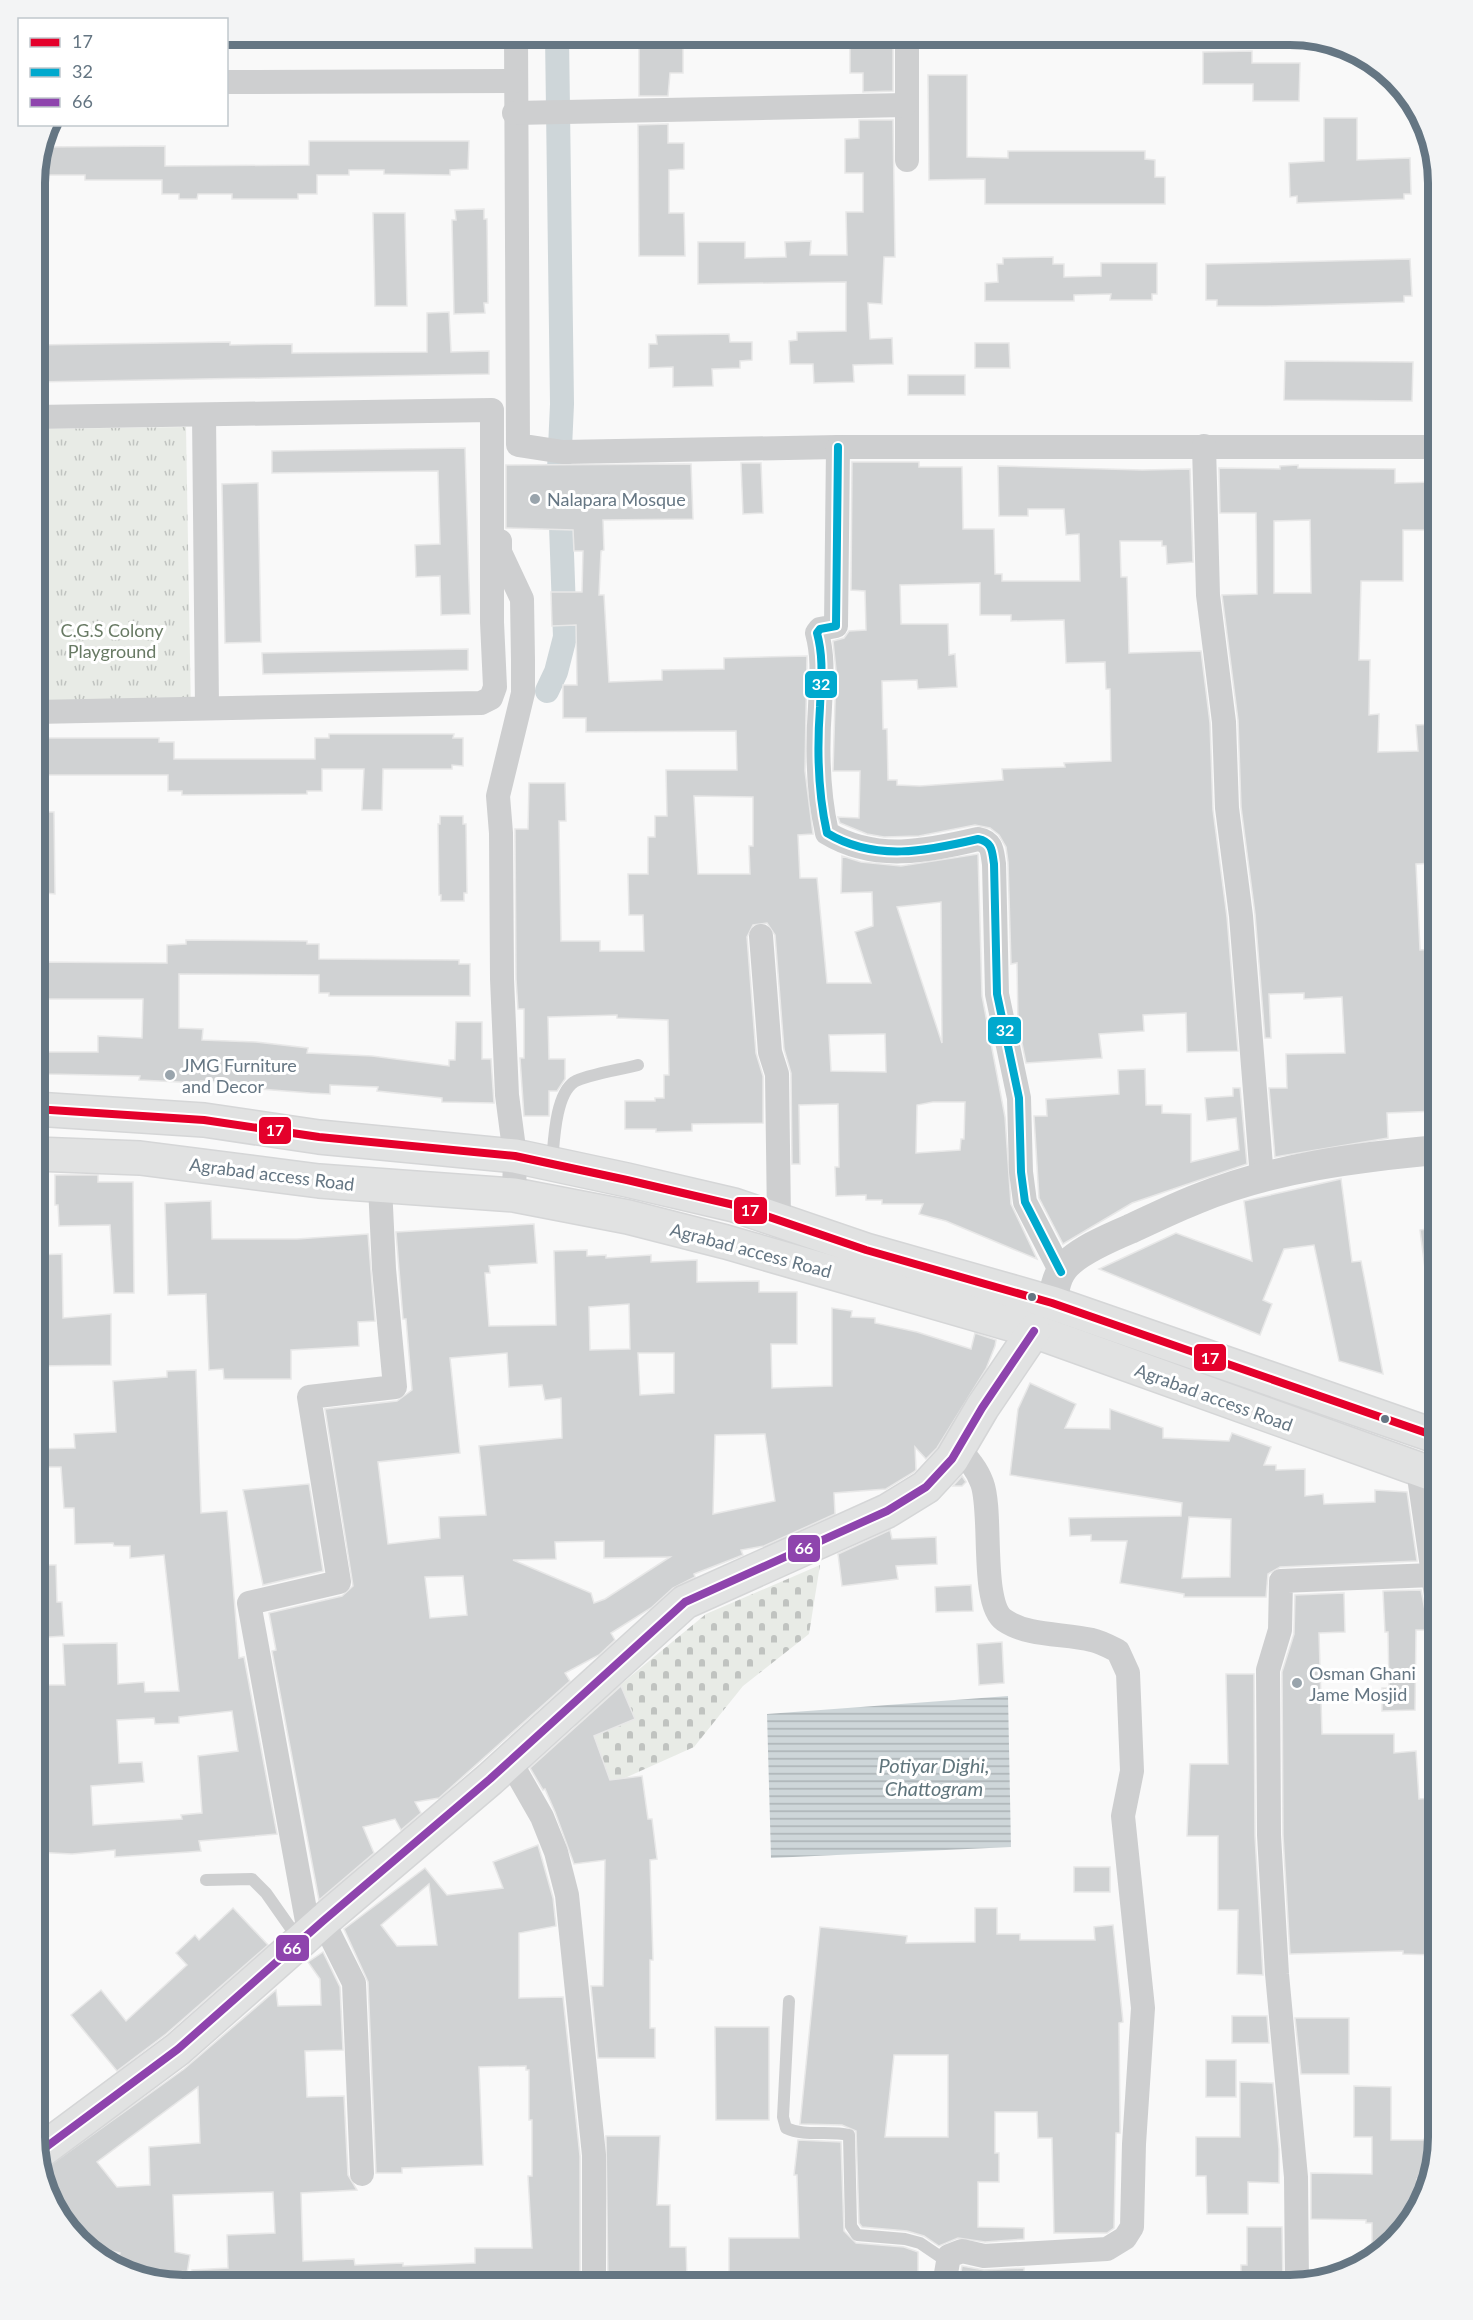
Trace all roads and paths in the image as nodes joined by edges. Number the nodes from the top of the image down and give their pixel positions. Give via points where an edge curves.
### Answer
1 (516, 45) edge
2 (906, 45) edge
3 (514, 81) junction
4 (228, 82) edge
5 (905, 105) junction
6 (515, 113) junction
7 (907, 160) dead end
8 (204, 415) junction
9 (45, 417) edge
10 (1204, 446) junction
11 (523, 447) junction
12 (838, 447) junction
13 (1428, 447) edge
14 (207, 708) junction
15 (45, 712) edge
16 (761, 936) dead end
17 (638, 1065) dead end
18 (45, 1109) edge
19 (1428, 1151) edge
20 (45, 1154) edge
21 (515, 1156) junction
22 (552, 1164) junction
23 (1262, 1178) junction
24 (380, 1186) junction
25 (514, 1195) junction
26 (779, 1220) junction
27 (1061, 1272) junction
28 (1052, 1303) junction
29 (1034, 1331) junction
30 (1428, 1434) edge
31 (958, 1449) junction
32 (1428, 1473) edge
33 (1428, 1575) edge
34 (510, 1761) junction
35 (206, 1880) dead end
36 (310, 1931) junction
37 (789, 2001) dead end
38 (46, 2147) edge
39 (362, 2174) dead end
40 (948, 2262) junction
41 (594, 2275) edge
42 (946, 2275) edge
43 (1297, 2275) edge

1 - 3 street
2 - 5 street
3 - 4 street
3 - 6 street
5 - 6 street
5 - 7 street
6 - 11 street
8 - 9 street
8 - 14 street
8 - 14 street via 492,410 495,687 491,698 481,703
10 - 12 street
10 - 13 street
10 - 23 street via 1208,595 1224,723 1227,808 1241,916
11 - 12 street via 563,452
11 - 21 street via 500,458 500,552 522,599 523,693 498,796 507,1095
12 - 27 street via 836,626 817,633 824,669 819,709 820,768 827,833 846,844 898,853 978,840 991,846 997,994 1019,1098 1025,1202
14 - 15 street
16 - 26 street via 770,1052 777,1074
17 - 22 lane via 574,1082 563,1097 557,1116
18 - 21 main road, Agrabad access Road via 204,1120 319,1137
19 - 23 street via 1361,1158
20 - 24 main road, Agrabad access Road via 140,1158
21 - 22 main road, Agrabad access Road
21 - 25 street
22 - 26 main road, Agrabad access Road via 734,1205
23 - 27 street via 1198,1198 1107,1239
24 - 25 main road, Agrabad access Road
24 - 36 street via 395,1387 309,1398 339,1582 249,1603
25 - 29 main road, Agrabad access Road via 628,1217 726,1242
26 - 28 main road, Agrabad access Road via 866,1250
27 - 28 street
28 - 30 main road, Agrabad access Road
29 - 31 main road
29 - 32 main road, Agrabad access Road
31 - 34 main road via 926,1487 887,1511 685,1602
31 - 40 street via 982,1483 993,1604 1002,1619 1021,1628 1094,1641 1118,1651 1128,1673 1132,1771 1123,1816 1143,2008 1132,2227 1125,2238 1107,2249 984,2256 962,2251 949,2256
33 - 43 street via 1281,1581 1280,1630 1268,1670 1269,1835 1296,2176
34 - 36 main road
34 - 41 street via 542,1817 567,1895 594,2155
35 - 36 lane via 252,1879
36 - 38 main road via 178,2049
36 - 39 street via 354,1983
37 - 40 lane via 783,2117 786,2128 794,2132 849,2134 852,2226 857,2235 920,2243
40 - 42 street

